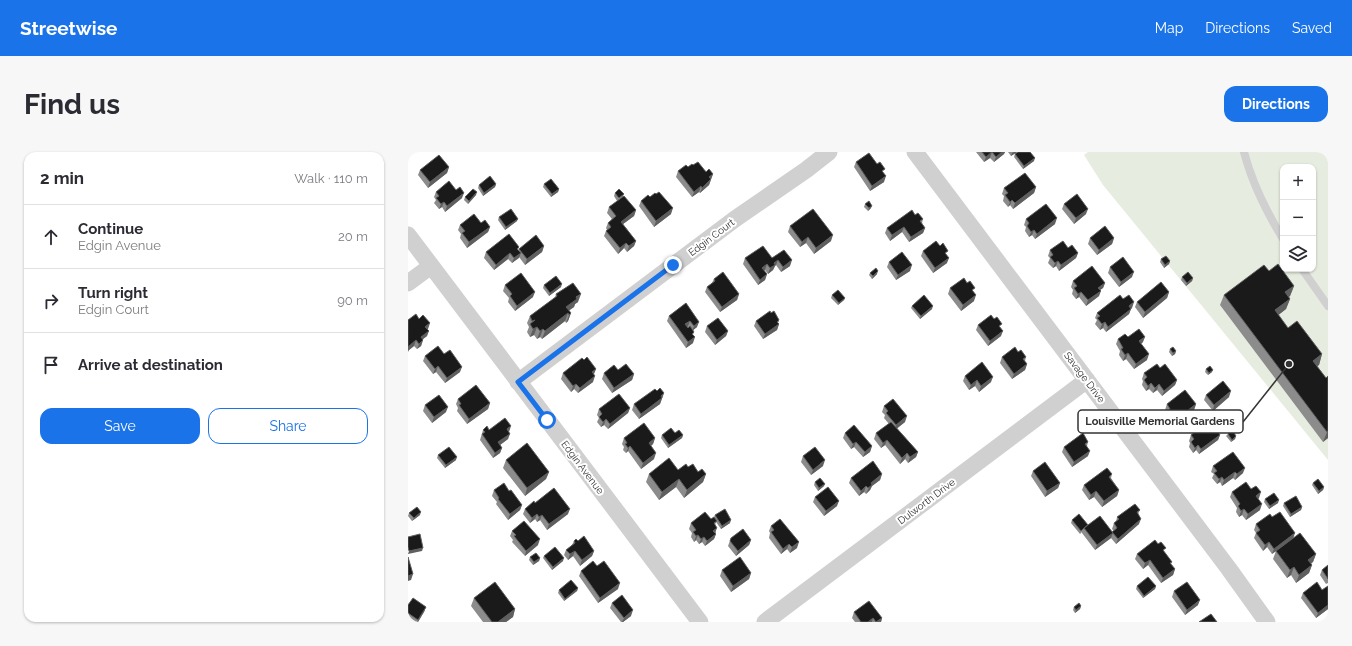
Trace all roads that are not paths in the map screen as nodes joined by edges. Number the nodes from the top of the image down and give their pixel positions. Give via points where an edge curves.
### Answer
1 (829, 152) edge
2 (915, 152) edge
3 (1244, 152) edge
4 (408, 235) edge
5 (1281, 236) edge
6 (431, 266) junction
7 (1304, 272) edge
8 (408, 283) edge
9 (1328, 306) edge
10 (1087, 380) junction
11 (518, 382) junction
12 (700, 622) edge
13 (765, 622) edge
14 (1267, 622) edge

1 - 11 street, Edgin Court via 735,219
2 - 10 street, Savage Drive
3 - 5 lane via 1249,172 1267,213
4 - 6 street, Edgin Avenue
6 - 8 street
6 - 11 street, Edgin Avenue
7 - 9 lane
10 - 13 street, Dulworth Drive
10 - 14 street, Savage Drive
11 - 12 street, Edgin Avenue

